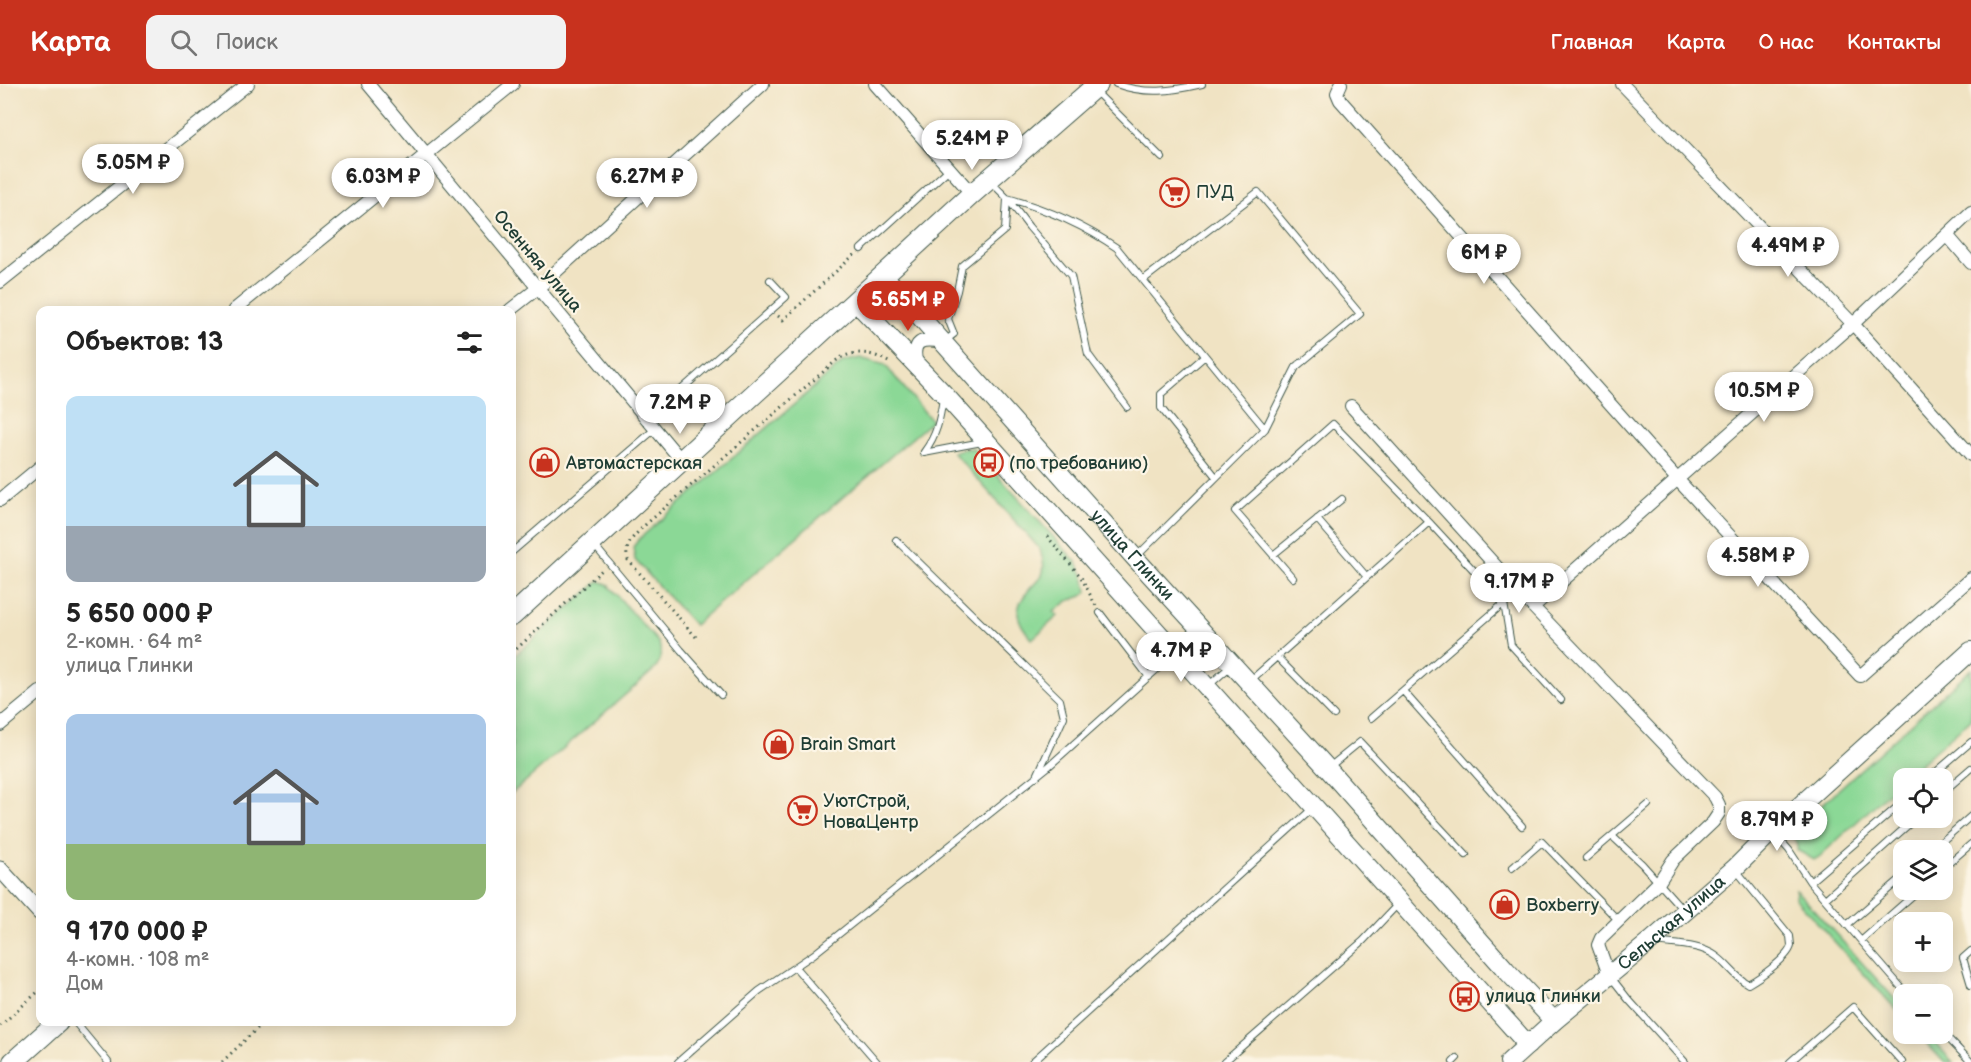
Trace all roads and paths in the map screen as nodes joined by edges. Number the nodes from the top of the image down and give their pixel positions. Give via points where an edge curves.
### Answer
1 (248, 84) edge
2 (368, 84) edge
3 (513, 84) edge
4 (763, 84) edge
5 (875, 84) edge
6 (1116, 84) edge
7 (1202, 84) edge
8 (1341, 84) edge
9 (1622, 84) edge
10 (1095, 86) edge
11 (426, 154) junction
12 (1162, 158) dead end
13 (950, 169) junction
14 (989, 180) junction
15 (972, 194) junction
16 (1007, 198) junction
17 (1971, 212) edge
18 (1947, 235) junction
19 (861, 249) joint
20 (1971, 263) edge
21 (883, 275) junction
22 (770, 280) dead end
23 (1143, 280) junction
24 (0, 282) edge
25 (538, 288) junction
26 (855, 301) junction
27 (239, 306) edge
28 (515, 306) edge
29 (783, 320) dead end
30 (1853, 324) junction
31 (943, 342) junction
32 (1206, 356) junction
33 (917, 366) junction
34 (898, 368) dead end
35 (944, 394) junction
36 (1126, 406) dead end
37 (1351, 406) dead end
38 (651, 424) junction
39 (1265, 429) junction
40 (992, 448) junction
41 (1971, 455) edge
42 (681, 460) junction
43 (36, 470) edge
44 (1216, 477) junction
45 (1677, 479) junction
46 (1342, 499) dead end
47 (0, 500) edge
48 (1317, 519) junction
49 (1429, 522) junction
50 (1044, 532) dead end
51 (896, 540) dead end
52 (593, 543) junction
53 (516, 548) edge
54 (626, 552) junction
55 (1273, 555) junction
56 (1135, 558) junction
57 (609, 564) junction
58 (1366, 577) junction
59 (1293, 578) dead end
60 (1971, 578) edge
61 (1504, 603) junction
62 (1533, 607) junction
63 (516, 612) edge
64 (1100, 613) joint
65 (696, 637) dead end
66 (516, 649) edge
67 (1177, 651) junction
68 (1971, 651) edge
69 (1277, 657) junction
70 (1232, 665) junction
71 (1149, 677) junction
72 (1248, 682) junction
73 (1208, 686) junction
74 (1403, 691) junction
75 (36, 695) edge
76 (721, 695) dead end
77 (1561, 700) dead end
78 (1334, 715) dead end
79 (1371, 718) dead end
80 (0, 725) edge
81 (1971, 742) edge
82 (1941, 768) edge
83 (1971, 768) edge
84 (1328, 769) junction
85 (1037, 776) junction
86 (1953, 784) edge
87 (1648, 805) dead end
88 (1314, 807) junction
89 (1893, 810) edge
90 (1971, 816) edge
91 (1522, 826) dead end
92 (1905, 828) edge
93 (1772, 831) junction
94 (1612, 836) junction
95 (1943, 840) edge
96 (1971, 844) edge
97 (1466, 855) dead end
98 (1586, 858) dead end
99 (1953, 860) edge
100 (1512, 868) dead end
101 (1735, 868) junction
102 (0, 869) edge
103 (1659, 882) junction
104 (1810, 882) junction
105 (1893, 885) edge
106 (1825, 899) junction
107 (1908, 900) edge
108 (1399, 903) junction
109 (36, 909) edge
110 (1684, 912) junction
111 (1618, 920) junction
112 (1847, 925) junction
113 (1651, 941) junction
114 (1861, 941) junction
115 (1971, 951) edge
116 (795, 967) junction
117 (1609, 975) junction
118 (1898, 984) edge
119 (1971, 985) edge
120 (36, 994) edge
121 (1554, 1021) junction
122 (0, 1026) edge
123 (54, 1026) edge
124 (78, 1026) edge
125 (260, 1026) edge
126 (1953, 1043) edge
127 (1528, 1045) junction
128 (13, 1062) edge
129 (108, 1062) edge
130 (222, 1062) edge
131 (678, 1062) edge
132 (877, 1062) edge
133 (1032, 1062) edge
134 (1224, 1062) edge
135 (1509, 1062) edge
136 (1685, 1062) edge
137 (1790, 1062) edge
138 (1902, 1062) edge
139 (1971, 1062) edge

1 - 24 street
2 - 11 street, Осенняя улица
3 - 11 street
4 - 25 street
5 - 13 street
6 - 7 lane via 1146,92
8 - 45 street via 1337,93 1340,100
9 - 30 street
10 - 12 lane
10 - 14 main road
11 - 25 street, Осенняя улица
11 - 27 street
13 - 15 street
13 - 19 lane
14 - 15 main road
14 - 16 lane
15 - 21 main road
16 - 23 lane via 1086,228 1117,248
16 - 31 lane via 1005,230 962,266 948,319 954,334
16 - 36 lane via 1071,276 1088,354
17 - 18 street
18 - 20 street
18 - 30 street
19 - 29 path
21 - 26 main road
21 - 31 main road, улица Глинки
22 - 38 lane via 786,297
23 - 32 lane
23 - 39 lane via 1258,192 1360,314 1296,367
25 - 28 street
25 - 38 street, Осенняя улица
26 - 33 main road, улица Глинки
26 - 42 main road
30 - 41 street
30 - 45 street
31 - 33 street via 921,341 914,353
31 - 56 main road, улица Глинки
32 - 39 lane
32 - 44 lane via 1161,394 1160,401 1161,408
33 - 35 main road, улица Глинки
34 - 54 path via 863,353 837,360 645,525
35 - 40 main road, улица Глинки
35 - 40 lane via 934,439 924,453 983,442
37 - 62 street
38 - 42 street, Осенняя улица
38 - 53 lane
39 - 44 lane
40 - 67 main road, улица Глинки
42 - 52 main road
43 - 47 street
44 - 56 lane
45 - 60 street via 1860,676
45 - 62 street
46 - 48 lane
48 - 55 lane
48 - 58 lane
49 - 55 lane via 1333,424 1235,512
49 - 58 lane
49 - 61 lane
50 - 64 path via 1081,577
51 - 85 lane via 1060,700 1064,717
52 - 57 lane
52 - 63 main road
54 - 57 path
54 - 65 path via 628,560
55 - 59 lane
56 - 70 main road, улица Глинки
57 - 66 path
57 - 76 lane
58 - 69 lane
61 - 74 lane
61 - 77 lane via 1512,645
62 - 103 street via 1719,805 1713,822 1673,860
64 - 71 lane
67 - 71 lane
67 - 73 main road, улица Глинки
68 - 93 main road, Сельская улица
69 - 72 lane
69 - 78 lane
70 - 72 main road, улица Глинки
70 - 73 lane
71 - 85 lane
72 - 84 main road, улица Глинки
73 - 88 main road, улица Глинки
74 - 79 lane
74 - 91 lane
75 - 80 street
81 - 82 lane
83 - 86 lane
84 - 97 lane via 1360,742
84 - 121 main road, улица Глинки
85 - 116 lane
87 - 94 lane
88 - 108 main road, улица Глинки
88 - 133 lane
89 - 104 lane
90 - 95 lane
92 - 106 lane
93 - 101 main road, Сельская улица
93 - 104 lane
94 - 98 lane
94 - 103 lane
96 - 99 lane
100 - 111 lane via 1542,842
101 - 110 main road, Сельская улица
101 - 113 lane via 1790,936 1787,953 1768,970 1748,984 1713,954
102 - 109 street
103 - 110 lane
103 - 111 street
104 - 106 lane
105 - 112 lane
106 - 112 lane
107 - 114 lane
108 - 127 main road, улица Глинки
108 - 134 lane via 1363,941
110 - 113 main road, Сельская улица
111 - 117 street via 1598,945
112 - 114 lane
113 - 117 main road, Сельская улица
114 - 118 lane
115 - 119 lane via 1963,958
116 - 131 lane via 759,991
116 - 132 lane
117 - 121 main road, Сельская улица
117 - 136 lane
120 - 122 path
121 - 127 main road
123 - 128 main road
124 - 129 lane
125 - 130 path
126 - 139 lane
127 - 135 main road
137 - 138 lane via 1853,1007

